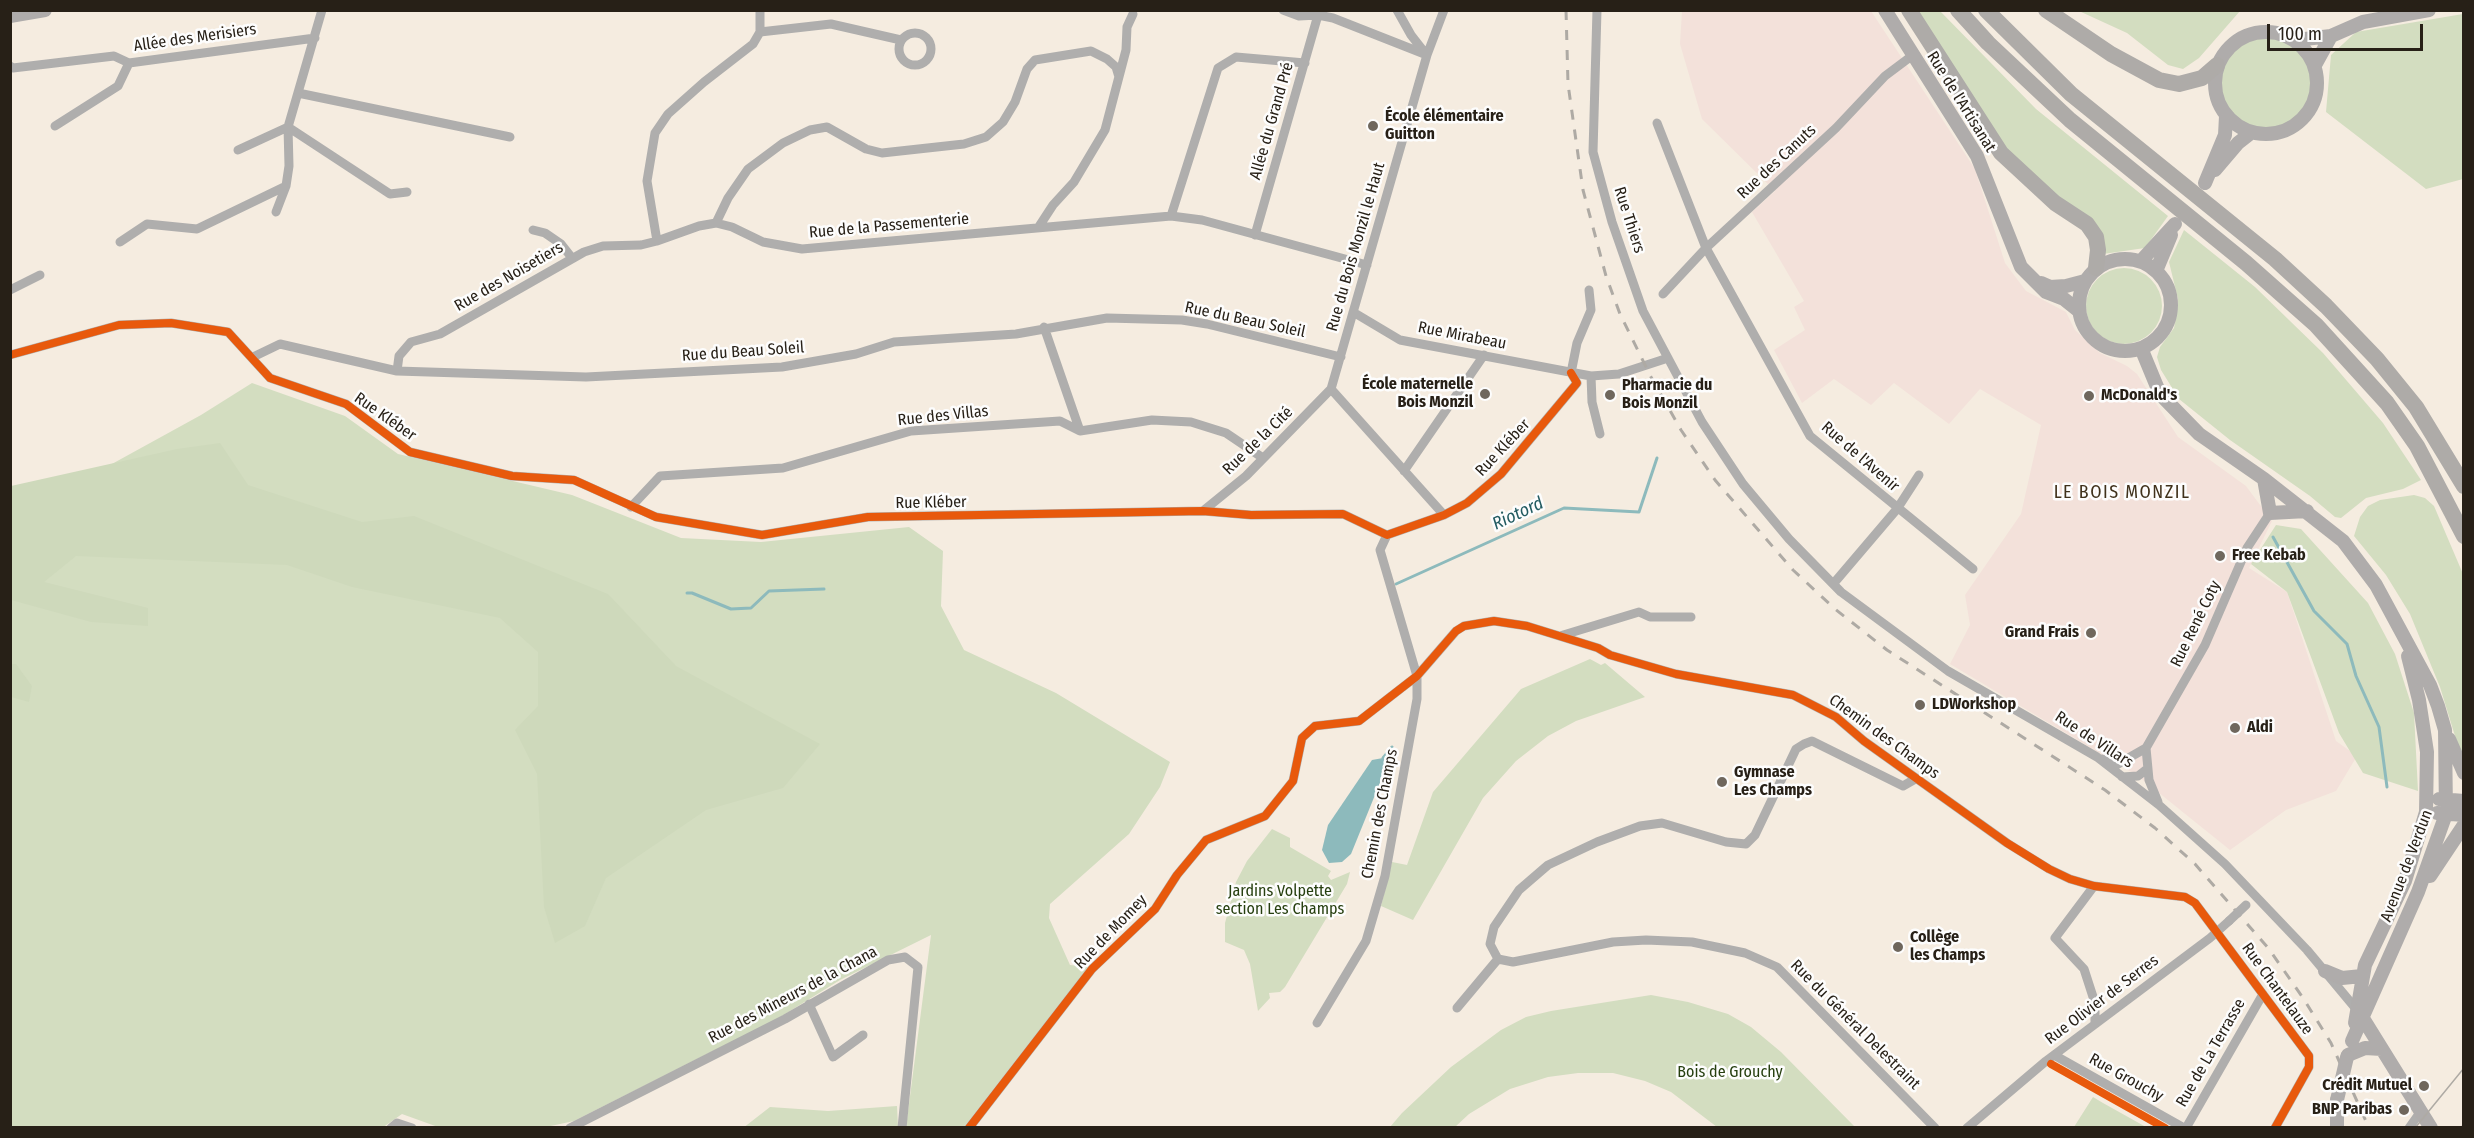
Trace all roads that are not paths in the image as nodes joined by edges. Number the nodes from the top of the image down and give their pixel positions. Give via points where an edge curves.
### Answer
1 (45, 10) edge
2 (322, 10) edge
3 (760, 10) edge
4 (1283, 10) edge
5 (1397, 10) edge
6 (1444, 10) edge
7 (1596, 10) edge
8 (1885, 10) edge
9 (1909, 10) edge
10 (1958, 10) edge
11 (1986, 10) edge
12 (2046, 10) edge
13 (2428, 10) edge
14 (1133, 14) dead end
15 (1318, 15) junction
16 (10, 16) edge
17 (760, 32) junction
18 (2331, 36) junction
19 (315, 38) junction
20 (901, 40) dead end
21 (2296, 40) junction
22 (1427, 55) junction
23 (1913, 55) junction
24 (129, 63) junction
25 (1305, 63) junction
26 (2217, 65) junction
27 (2315, 65) junction
28 (10, 66) edge
29 (1119, 77) junction
30 (297, 93) junction
31 (2226, 116) junction
32 (1657, 123) dead end
33 (55, 126) dead end
34 (288, 127) junction
35 (2252, 132) junction
36 (510, 137) dead end
37 (238, 150) dead end
38 (286, 186) junction
39 (407, 192) dead end
40 (276, 212) dead end
41 (1171, 216) junction
42 (716, 223) junction
43 (1038, 228) junction
44 (533, 230) dead end
45 (1254, 235) junction
46 (657, 241) junction
47 (120, 242) dead end
48 (1706, 248) junction
49 (572, 258) junction
50 (2141, 261) junction
51 (1367, 265) junction
52 (2156, 271) junction
53 (2091, 274) junction
54 (40, 275) dead end
55 (2031, 279) junction
56 (10, 290) edge
57 (1589, 290) dead end
58 (1662, 294) dead end
59 (2079, 311) junction
60 (1353, 312) junction
61 (1044, 327) junction
62 (2141, 348) junction
63 (10, 355) edge
64 (1484, 355) junction
65 (253, 357) junction
66 (1341, 357) junction
67 (1668, 358) junction
68 (397, 371) junction
69 (1571, 372) junction
70 (1591, 376) junction
71 (1331, 389) junction
72 (1702, 422) joint
73 (1080, 431) junction
74 (1600, 434) dead end
75 (1263, 458) junction
76 (1404, 471) junction
77 (1919, 475) dead end
78 (2264, 479) junction
79 (2463, 486) edge
80 (631, 507) junction
81 (1897, 509) junction
82 (1203, 511) junction
83 (2307, 511) junction
84 (2270, 513) junction
85 (1444, 515) junction
86 (1387, 535) junction
87 (2463, 536) edge
88 (1973, 569) dead end
89 (1834, 584) junction
90 (1691, 617) dead end
91 (2401, 630) junction
92 (1560, 637) junction
93 (1418, 676) junction
94 (2445, 730) junction
95 (2146, 748) junction
96 (2097, 757) junction
97 (2147, 769) junction
98 (2463, 772) edge
99 (2122, 777) junction
100 (1917, 778) junction
101 (2447, 800) junction
102 (2463, 801) edge
103 (2159, 805) junction
104 (2427, 805) junction
105 (2446, 814) junction
106 (2463, 814) edge
107 (2463, 825) edge
108 (2094, 886) junction
109 (2418, 892) junction
110 (2255, 897) junction
111 (2218, 931) junction
112 (1498, 959) junction
113 (2325, 971) junction
114 (2362, 976) junction
115 (2263, 994) junction
116 (809, 1004) junction
117 (1457, 1008) dead end
118 (2360, 1014) junction
119 (1317, 1023) dead end
120 (2095, 1023) junction
121 (863, 1035) dead end
122 (2382, 1049) junction
123 (2054, 1055) junction
124 (2347, 1056) junction
125 (2421, 1111) junction
126 (2431, 1127) edge
127 (391, 1128) edge
128 (412, 1128) edge
129 (571, 1128) edge
130 (902, 1128) edge
131 (969, 1128) edge
132 (1935, 1128) edge
133 (1967, 1128) edge
134 (2185, 1128) edge
135 (2275, 1128) edge
136 (2337, 1128) edge
137 (2409, 1128) edge

1 - 16 main road
2 - 19 street
3 - 17 street
4 - 15 street via 1299,16
5 - 22 street
6 - 22 street, Rue du Bois Monzil le Haut
7 - 67 street, Rue Thiers via 1595,160 1643,311
8 - 23 main road, Rue de l'Artisanat
9 - 53 highway via 2001,153 2055,202 2087,224 2096,237 2098,250
10 - 87 highway via 2070,120 2246,262 2316,325 2387,404 2417,446
11 - 79 highway via 2071,94 2276,259 2326,306 2409,399
12 - 26 highway via 2111,54 2159,80 2179,84 2202,78
13 - 18 main road via 2363,22
14 - 29 street via 1127,27
15 - 22 street
15 - 25 street, Allée du Grand Pré
17 - 20 street via 831,24
17 - 46 street via 753,44 668,114 655,133 647,181
18 - 21 main road
18 - 27 main road
19 - 24 street, Allée des Merisiers
19 - 30 street
21 - 26 main road via 2256,32 2229,46
21 - 27 main road
22 - 51 street, Rue du Bois Monzil le Haut
23 - 48 street, Rue des Canuts via 1885,76 1836,128
23 - 55 main road, Rue de l'Artisanat via 1977,156 2020,267
24 - 28 street, Allée des Merisiers via 114,56
24 - 33 street via 118,86
25 - 41 street via 1236,57 1218,68
25 - 45 street, Allée du Grand Pré
26 - 31 main road via 2215,91
27 - 35 main road via 2315,99 2299,122 2273,134
29 - 42 street via 1116,67 1091,51 1035,60 1003,122 986,137 964,144 882,153 827,128 810,130 783,143 748,169
29 - 43 street via 1105,130 1091,156
30 - 34 street
30 - 36 street
31 - 35 main road
31 - 35 main road via 2225,135 2205,183
32 - 48 street, Rue de l'Avenir
34 - 37 street
34 - 38 street
34 - 39 street via 390,194
38 - 40 street
38 - 47 street via 197,229 147,224
41 - 43 street, Rue de la Passementerie
41 - 45 street, Rue de la Passementerie via 1202,220
42 - 43 street, Rue de la Passementerie via 763,242 802,249
42 - 46 street
44 - 49 street via 561,244
45 - 51 street, Rue de la Passementerie
46 - 49 street, Rue des Noisetiers via 603,246
48 - 58 street, Rue des Canuts
48 - 81 street, Rue de l'Avenir via 1810,436
49 - 68 street, Rue des Noisetiers via 440,334 411,342 399,356
50 - 52 main road
50 - 52 main road via 2175,224
50 - 53 main road via 2118,260
51 - 60 street, Rue du Bois Monzil le Haut
52 - 62 main road via 2171,298 2170,314 2155,340
53 - 55 main road via 2050,287
53 - 59 main road via 2079,300
54 - 56 street
55 - 59 main road, Rue de l'Artisanat
57 - 69 street via 1591,310 1577,343
59 - 62 main road via 2083,324 2101,345 2121,350
60 - 64 street, Rue Mirabeau via 1400,339
60 - 66 street, Rue du Bois Monzil le Haut
61 - 66 street, Rue du Beau Soleil via 1107,318 1182,320
61 - 68 street, Rue du Beau Soleil via 1016,334 894,342 856,354 782,367 586,377
61 - 73 street
62 - 78 main road, Avenue de Verdun via 2160,394 2199,434
63 - 65 street, Rue Kléber via 119,325 171,323 228,332
64 - 69 street, Rue Mirabeau
64 - 76 street
65 - 68 street, Rue du Beau Soleil via 280,344
65 - 80 street, Rue Kléber via 270,378 346,404 410,452 512,476 574,480
66 - 71 street, Rue du Bois Monzil le Haut
67 - 70 street, Rue Mirabeau via 1619,374
67 - 72 street, Rue Thiers
69 - 70 street, Rue Mirabeau
69 - 85 street, Rue Kléber via 1577,383 1501,474 1467,503
70 - 74 street
71 - 75 street, Rue de la Cité
71 - 76 street
72 - 89 street, Rue de Villars via 1743,484
73 - 75 street, Rue des Villas via 1152,420 1191,422 1226,433
73 - 80 street, Rue des Villas via 1060,422 911,431 783,468 660,476
75 - 82 street, Rue de la Cité
76 - 85 street
77 - 81 street
78 - 83 main road, Avenue de Verdun
78 - 84 main road
80 - 82 street, Rue Kléber via 656,517 762,535 868,517
81 - 88 street, Rue de l'Avenir
81 - 89 street
82 - 86 street, Rue Kléber via 1343,514
83 - 84 main road
83 - 91 main road, Avenue de Verdun via 2343,541 2362,565
84 - 95 street, Rue René Coty via 2247,548 2205,645
85 - 86 street, Rue Kléber
86 - 93 street via 1380,550
89 - 96 street, Rue de Villars via 1948,671
90 - 92 street via 1650,617 1640,612
91 - 94 main road, Avenue de Verdun via 2430,685
91 - 104 main road, Avenue de Verdun via 2419,700 2427,752
92 - 93 street, Chemin des Champs via 1510,622 1464,626
92 - 100 street, Chemin des Champs via 1676,674 1793,695 1829,712
93 - 119 street, Chemin des Champs via 1385,876 1366,941
93 - 131 street, Rue de Momey via 1359,721 1315,726 1302,738 1293,781 1265,816 1206,840 1155,909 1092,969
94 - 98 main road
94 - 101 main road, Avenue de Verdun
95 - 96 street via 2118,764
95 - 97 street
96 - 99 street, Rue de Villars
97 - 99 street via 2138,776
97 - 103 street
99 - 103 street, Rue de Villars
100 - 108 street, Chemin des Champs via 2024,855 2070,879
100 - 112 street via 1903,786 1812,741 1804,744 1796,749 1755,835 1746,844 1662,823 1640,826 1578,851 1548,865 1519,890 1494,927 1490,944
101 - 102 main road
101 - 104 main road
101 - 105 main road, Avenue de Verdun
103 - 110 street, Rue de Villars via 2225,864
104 - 105 main road
104 - 114 main road, Avenue de Verdun via 2405,881
105 - 106 main road
105 - 109 main road, Avenue de Verdun
107 - 109 main road
108 - 111 street, Chemin des Champs via 2186,897 2203,910
108 - 120 street via 2055,938 2084,969 2095,1003
109 - 118 main road, Avenue de Verdun
110 - 111 street, Rue Olivier de Serres, bridge
110 - 113 street, Rue de Villars
111 - 115 street, Rue Chantelauze
111 - 120 street, Rue Olivier de Serres
112 - 117 street
112 - 132 street, Rue du Général Delestraint via 1513,962 1613,942 1646,940 1692,942 1745,953 1777,967
113 - 114 main road via 2342,978
113 - 118 street, Rue de Villars
114 - 118 main road, Avenue de Verdun
115 - 134 street, Rue de La Terrasse
115 - 135 street, Rue Chantelauze via 2308,1056 2309,1067
116 - 121 street via 833,1057
116 - 129 street, Rue des Mineurs de la Chana
116 - 130 street, Rue des Mineurs de la Chana via 888,960 905,957 918,967
118 - 122 main road, Rue de Villars
118 - 124 main road, Avenue de Verdun
120 - 123 street, Rue Olivier de Serres
122 - 124 main road via 2366,1048
122 - 125 main road, Rue de Villars
123 - 133 street, Rue Olivier de Serres
123 - 134 street, Rue Grouchy
124 - 136 main road, Avenue de Verdun, bridge via 2337,1100
125 - 126 main road, Rue de Villars
125 - 137 street
127 - 128 street via 397,1123

